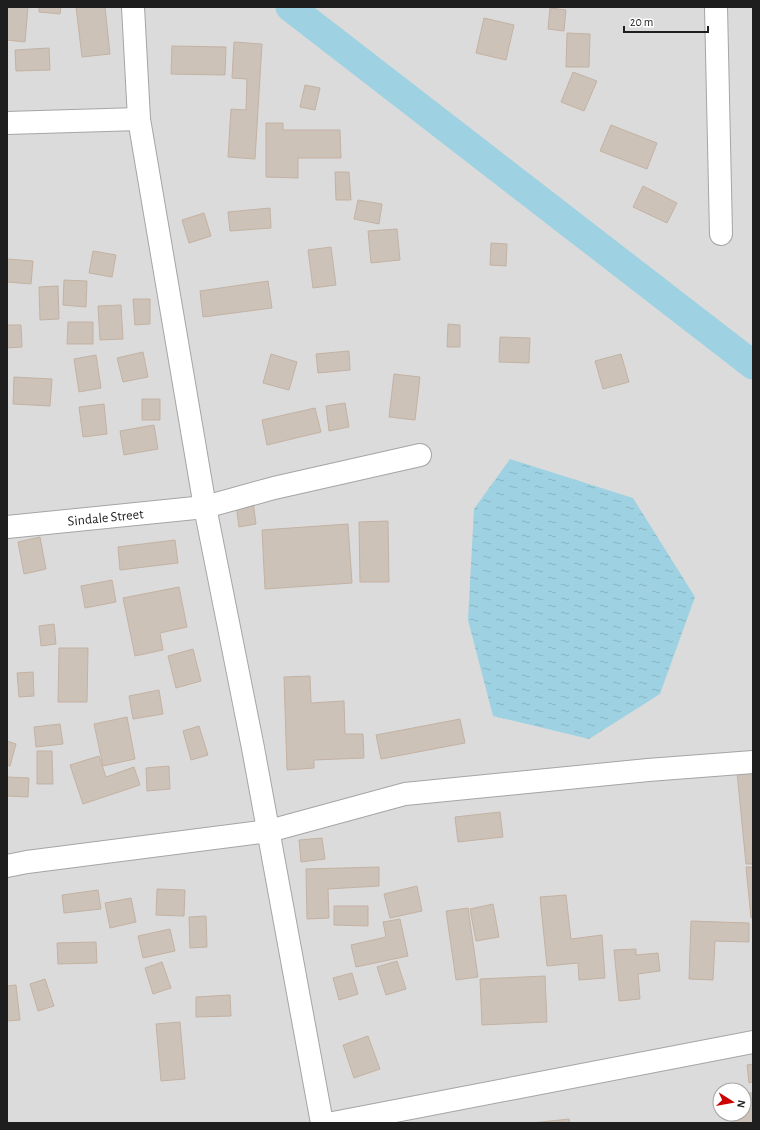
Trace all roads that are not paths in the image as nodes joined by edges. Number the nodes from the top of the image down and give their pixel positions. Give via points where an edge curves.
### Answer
1 (133, 7) edge
2 (716, 7) edge
3 (139, 119) junction
4 (7, 123) edge
5 (720, 234) dead end
6 (420, 455) dead end
7 (204, 507) junction
8 (7, 527) edge
9 (753, 762) edge
10 (268, 831) junction
11 (7, 866) edge
12 (753, 1042) edge
13 (322, 1123) edge
14 (333, 1123) edge

1 - 3 street
2 - 5 street
3 - 4 street
3 - 7 street
6 - 7 street, Sindale Street via 274,488
7 - 8 street, Sindale Street
7 - 10 street
9 - 10 street via 405,794
10 - 11 street
10 - 13 street
12 - 14 street

